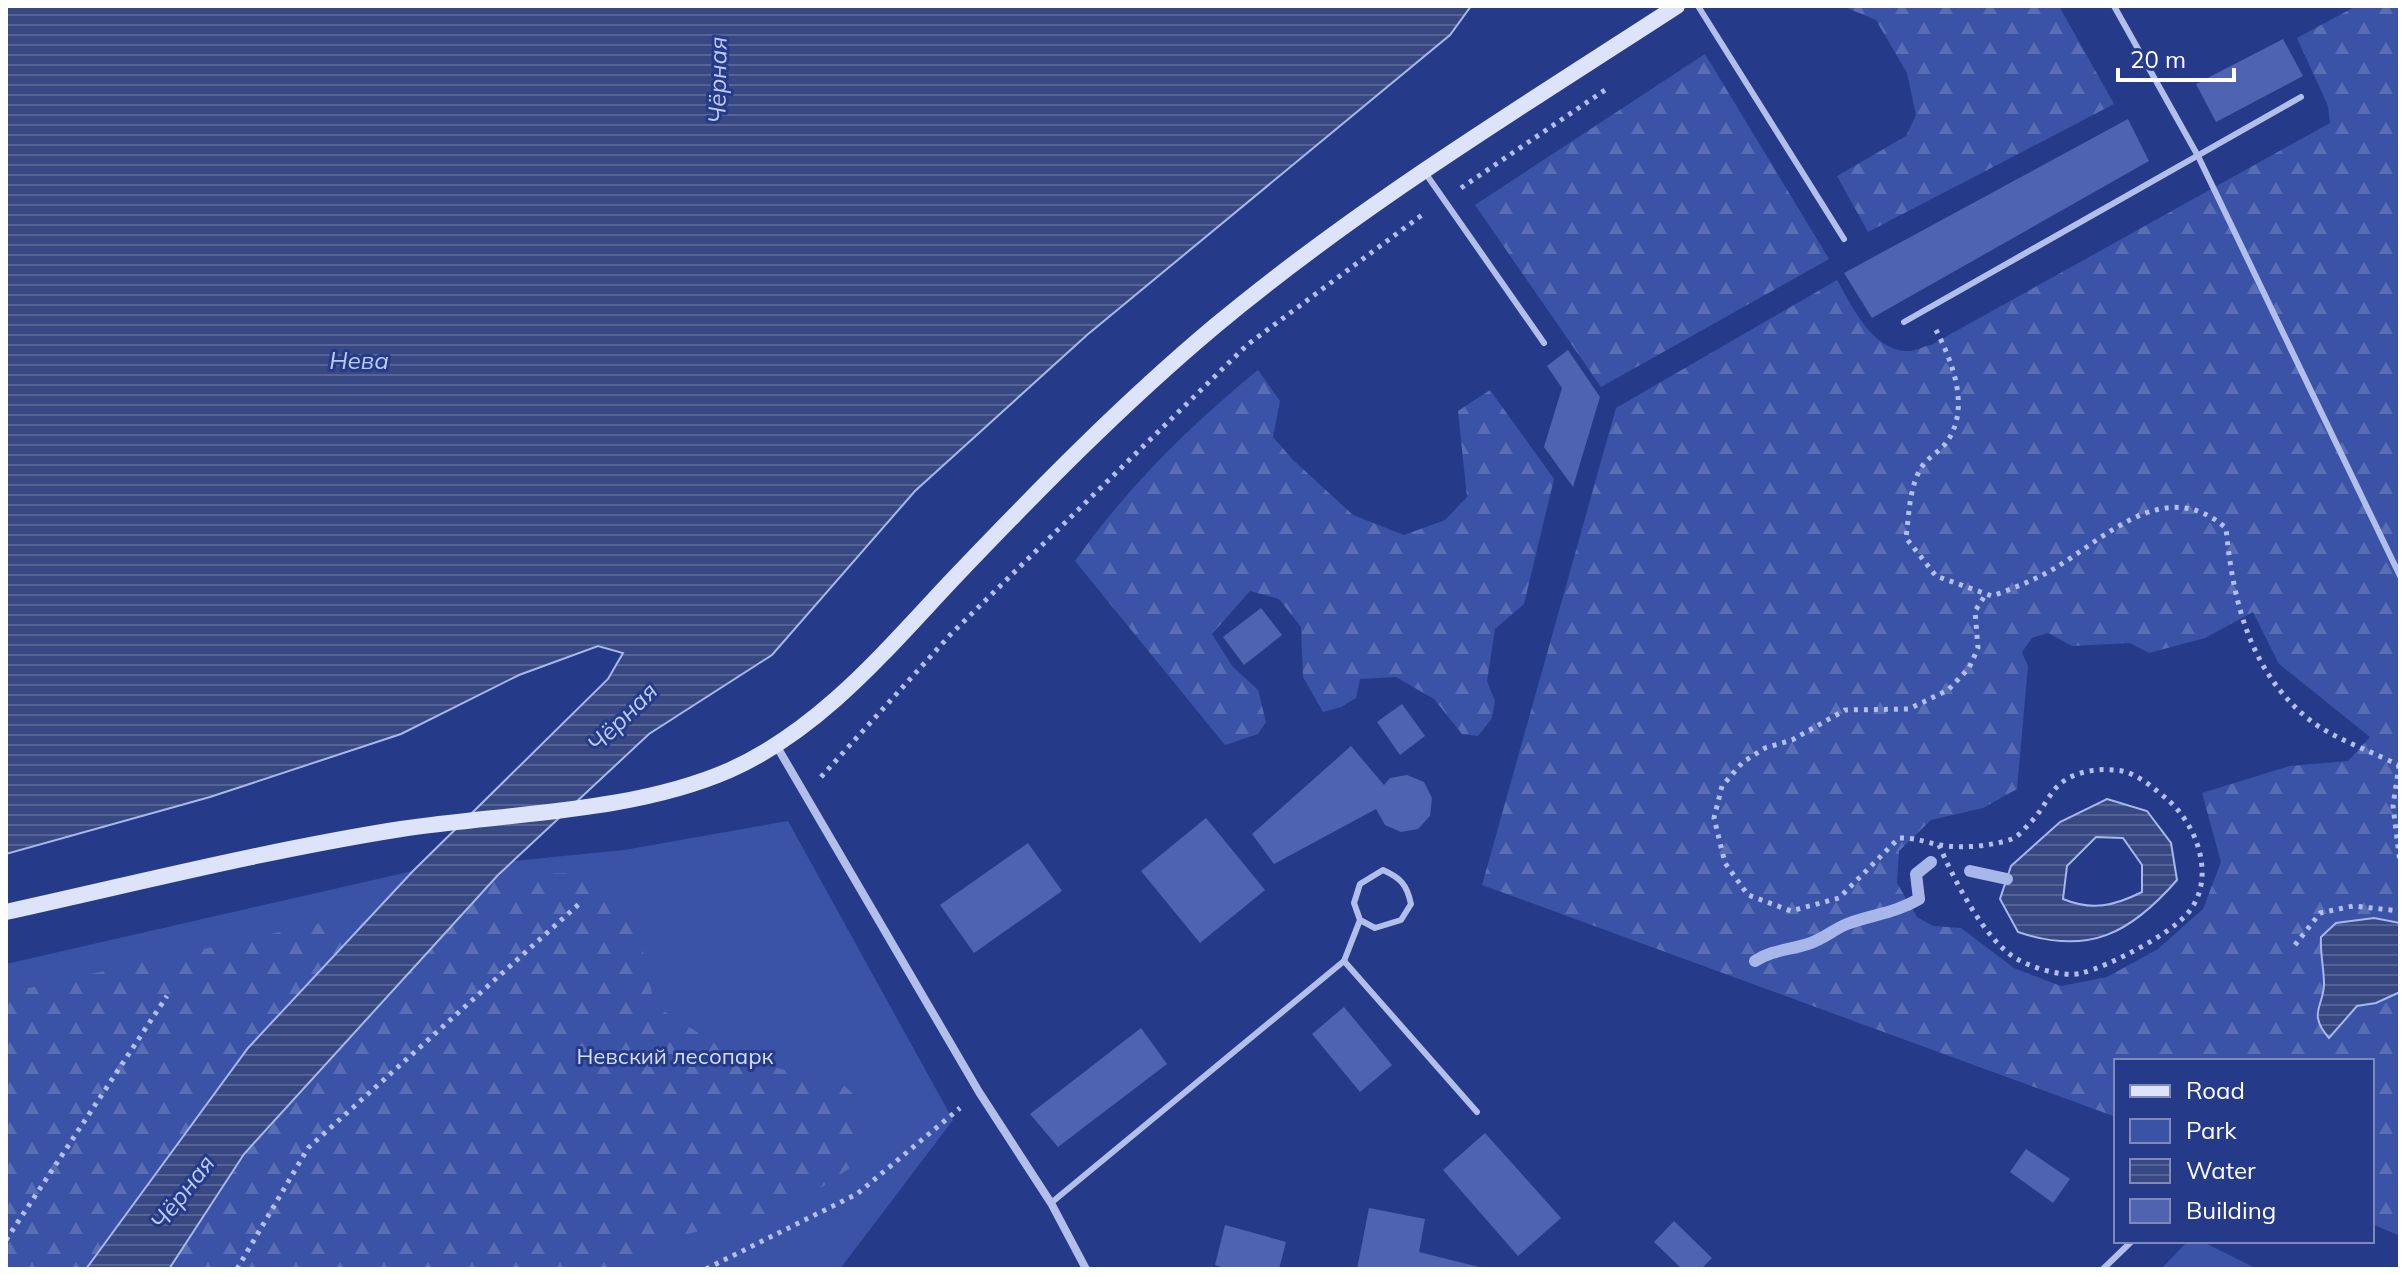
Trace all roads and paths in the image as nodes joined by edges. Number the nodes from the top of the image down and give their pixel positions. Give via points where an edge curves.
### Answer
1 (1677, 6) edge
2 (1698, 6) edge
3 (2114, 6) edge
4 (1615, 83) dead end
5 (2301, 97) dead end
6 (2198, 156) junction
7 (1424, 171) junction
8 (1443, 200) junction
9 (1844, 239) dead end
10 (1926, 310) junction
11 (1904, 322) dead end
12 (1544, 343) dead end
13 (2400, 576) edge
14 (1986, 594) junction
15 (776, 745) junction
16 (2400, 766) edge
17 (805, 794) junction
18 (1939, 845) junction
19 (2400, 863) edge
20 (579, 904) dead end
21 (2400, 911) edge
22 (6, 912) edge
23 (1360, 920) junction
24 (2295, 945) dead end
25 (1344, 961) junction
26 (167, 996) dead end
27 (979, 1092) junction
28 (1477, 1112) dead end
29 (1051, 1203) junction
30 (6, 1240) edge
31 (2130, 1243) edge
32 (237, 1269) edge
33 (706, 1269) edge
34 (1086, 1269) edge
35 (2103, 1269) edge

1 - 7 main road
2 - 9 lane
3 - 6 lane
4 - 8 path
5 - 6 lane
6 - 10 lane
6 - 13 lane
7 - 8 lane
7 - 15 main road via 1216,326 1082,447 868,670
8 - 12 lane
8 - 17 path via 1247,345 951,634
10 - 11 lane
10 - 14 path via 1953,362 1959,409 1947,442 1922,466 1906,538 1936,576
14 - 16 path via 2023,585 2143,512 2171,507 2211,515 2226,528 2237,604 2253,650 2273,684 2313,722
14 - 18 path via 1975,611 1978,648 1969,668 1948,690 1909,709 1845,710 1792,740 1765,748 1743,762 1722,786 1714,818 1725,863 1748,895 1791,911 1839,898 1899,838 1923,838
15 - 17 street
15 - 22 main road via 690,786 400,829
16 - 19 path via 2393,806
17 - 27 street
18 - 18 path via 1979,846 2015,838 2056,787 2089,769 2125,771 2156,790 2186,816 2202,852 2198,889 2188,913 2163,934 2079,974 2045,970 2015,958 1956,886
20 - 32 path via 308,1148
21 - 24 path via 2353,906 2320,913
23 - 23 lane via 1354,903 1360,884 1383,870 1399,877 1411,904 1401,920 1375,928
23 - 25 lane
25 - 28 lane
25 - 29 lane
26 - 30 path
27 - 29 street
27 - 33 path via 857,1194
29 - 34 street
31 - 35 lane

